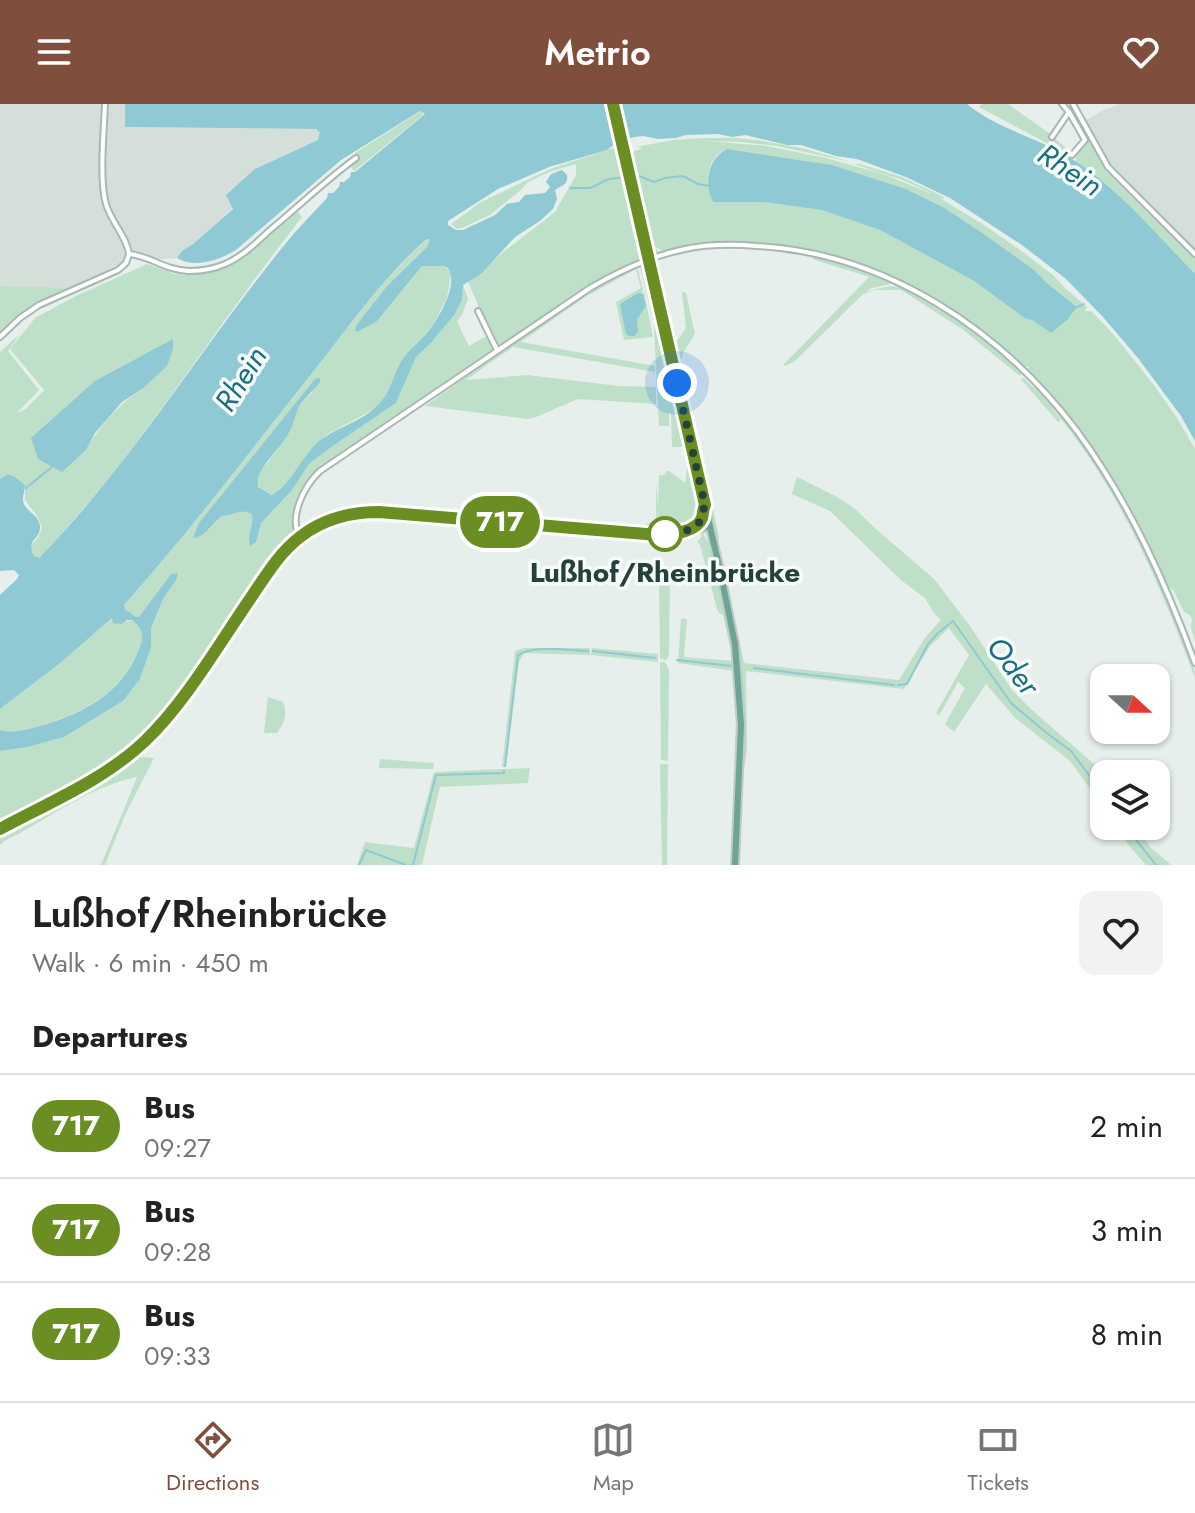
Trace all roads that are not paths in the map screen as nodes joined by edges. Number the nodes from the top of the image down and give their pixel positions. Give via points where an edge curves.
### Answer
1 (105, 104) edge
2 (613, 104) edge
3 (1062, 104) edge
4 (1073, 104) edge
5 (1069, 112) junction
6 (1091, 136) junction
7 (1052, 137) dead end
8 (1085, 140) junction
9 (1072, 155) dead end
10 (356, 158) dead end
11 (129, 254) junction
12 (1195, 254) edge
13 (478, 311) dead end
14 (0, 337) edge
15 (497, 350) junction
16 (705, 505) junction
17 (709, 525) junction
18 (697, 528) junction
19 (299, 537) junction
20 (713, 541) junction
21 (1195, 663) edge
22 (0, 829) edge
23 (735, 865) edge

1 - 11 street via 106,205
2 - 16 main road, bridge
3 - 5 street
4 - 6 street
5 - 7 street
5 - 8 street
6 - 8 street
6 - 12 street via 1113,173
8 - 9 street
10 - 11 street via 226,264 179,271
11 - 14 street via 118,270 39,305
13 - 15 street
15 - 19 street via 314,476 295,521
15 - 21 street via 604,280 688,248 792,249 875,271 983,335 1067,419 1099,463 1150,554
16 - 17 main road
16 - 18 main road
17 - 18 main road
17 - 20 main road
18 - 19 main road via 645,535 370,512 336,518
18 - 20 main road
19 - 22 main road via 149,737 96,778
20 - 23 main road via 733,632 740,696

